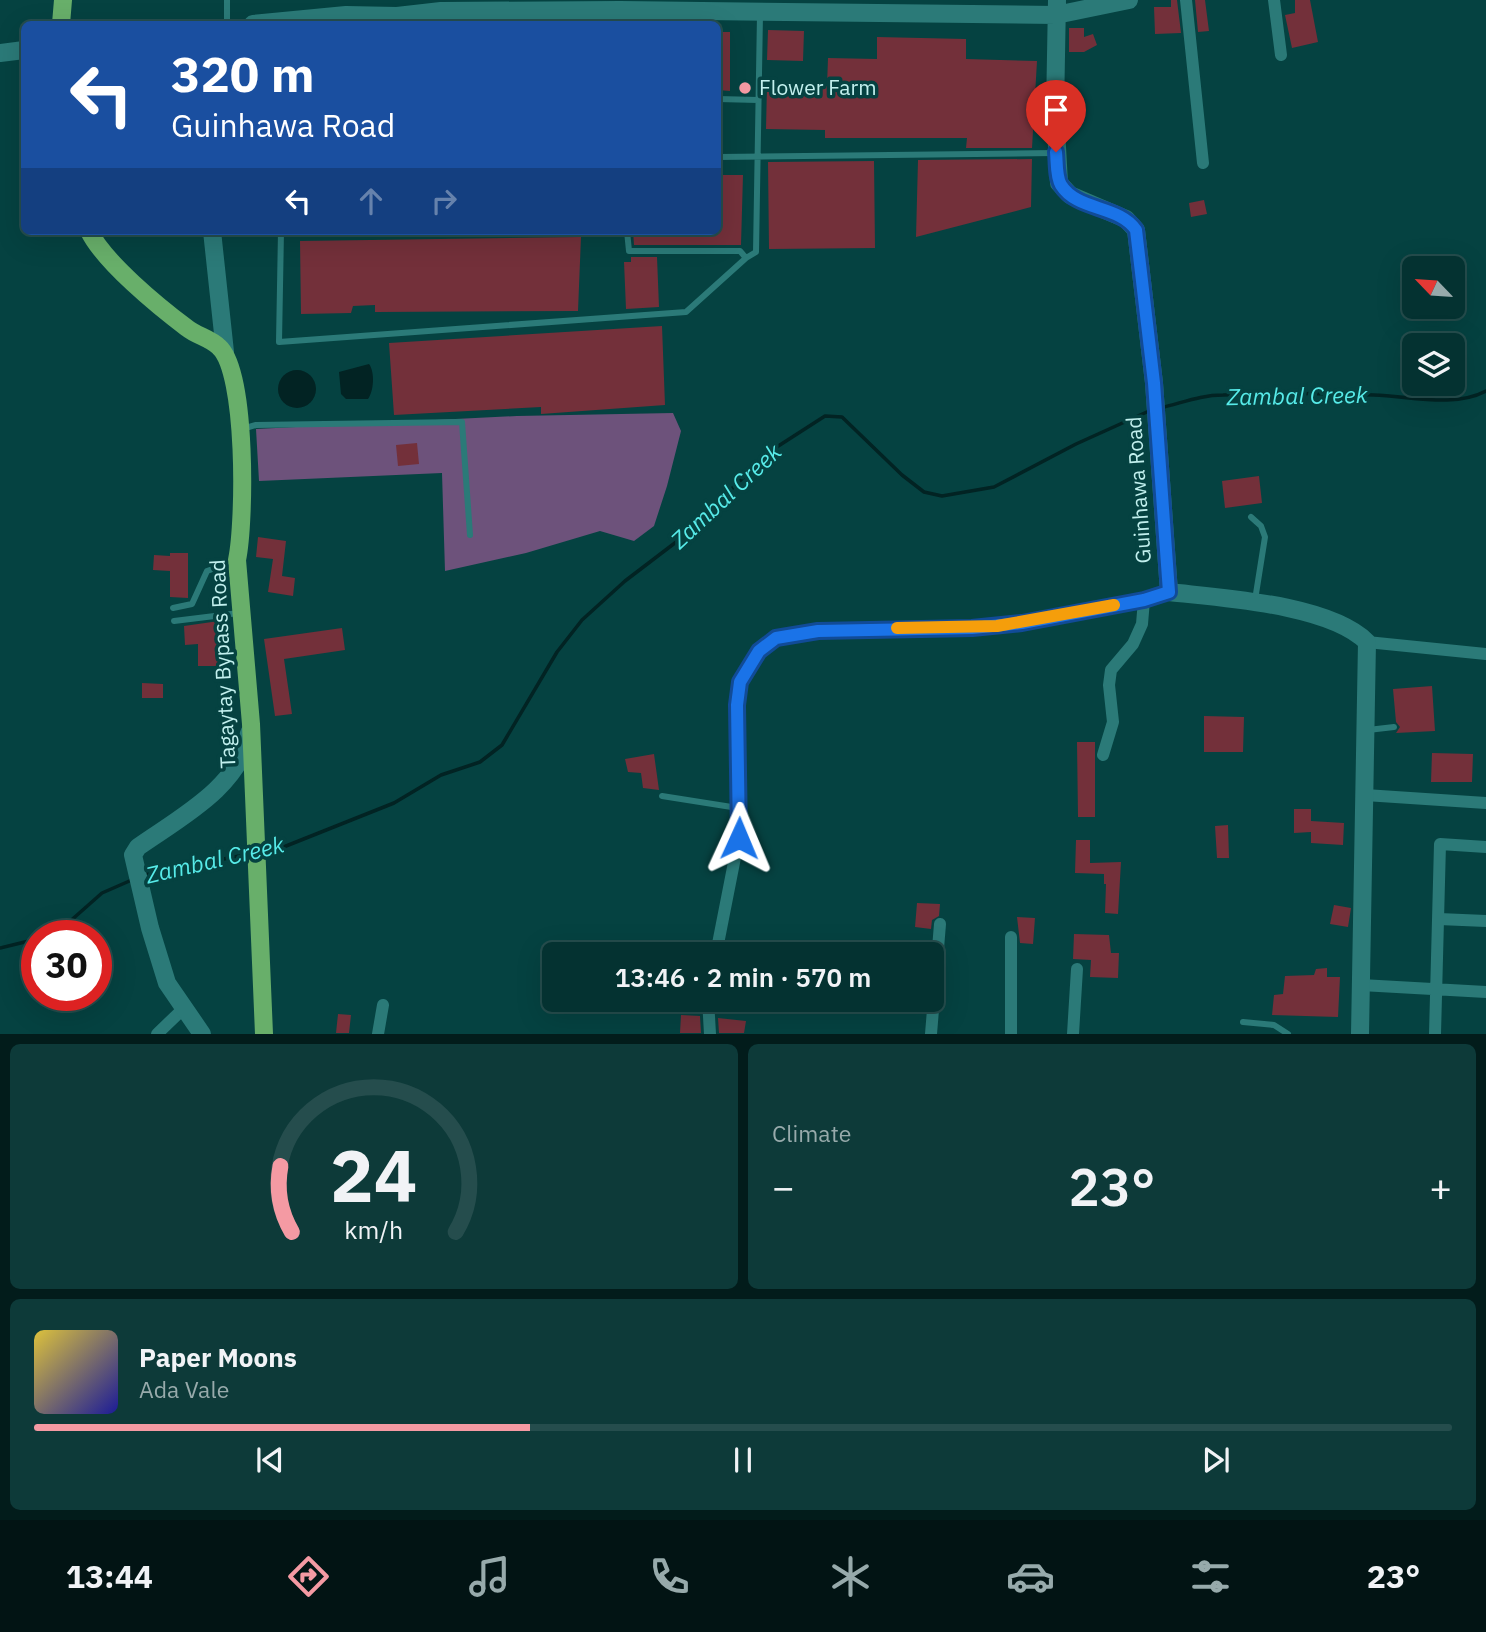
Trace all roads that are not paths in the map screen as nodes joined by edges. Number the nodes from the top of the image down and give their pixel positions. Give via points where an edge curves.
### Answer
1 (63, 0) edge
2 (227, 0) edge
3 (1129, 0) edge
4 (1186, 0) edge
5 (1274, 0) edge
6 (680, 5) edge
7 (768, 8) edge
8 (1056, 8) edge
9 (61, 21) edge
10 (227, 21) edge
11 (315, 21) edge
12 (21, 50) edge
13 (0, 53) edge
14 (1281, 55) dead end
15 (721, 99) edge
16 (758, 100) junction
17 (1056, 152) junction
18 (759, 156) junction
19 (721, 157) edge
20 (1203, 163) dead end
21 (92, 235) edge
22 (212, 235) edge
23 (281, 235) edge
24 (627, 235) edge
25 (746, 258) junction
26 (225, 352) junction
27 (239, 430) junction
28 (1251, 517) dead end
29 (470, 535) dead end
30 (237, 560) junction
31 (1169, 592) junction
32 (1144, 600) junction
33 (1255, 602) junction
34 (173, 608) dead end
35 (241, 612) junction
36 (174, 621) dead end
37 (1367, 642) junction
38 (1486, 654) edge
39 (251, 724) junction
40 (1394, 727) dead end
41 (1366, 731) junction
42 (1103, 755) dead end
43 (1365, 795) junction
44 (662, 796) dead end
45 (1486, 803) edge
46 (739, 809) junction
47 (1486, 847) edge
48 (1439, 919) junction
49 (1486, 921) edge
50 (940, 924) dead end
51 (1011, 937) dead end
52 (718, 942) edge
53 (1077, 969) dead end
54 (1361, 985) junction
55 (1434, 989) junction
56 (1486, 992) edge
57 (383, 1005) dead end
58 (183, 1009) junction
59 (709, 1012) edge
60 (1243, 1022) dead end
61 (157, 1034) edge
62 (202, 1034) edge
63 (264, 1034) edge
64 (378, 1034) edge
65 (710, 1034) edge
66 (931, 1034) edge
67 (1011, 1034) edge
68 (1073, 1034) edge
69 (1288, 1034) edge
70 (1360, 1034) edge
71 (1435, 1034) edge

1 - 9 main road
2 - 10 lane
3 - 8 street
4 - 20 street
5 - 14 street
6 - 7 street
6 - 11 street via 620,13 441,11 346,15
7 - 8 street
7 - 16 lane
8 - 17 street, Guinhawa Road
12 - 13 street
15 - 16 lane
16 - 18 lane
17 - 18 lane
17 - 31 street, Guinhawa Road via 1059,183 1070,195 1126,219 1136,230 1154,383
18 - 19 lane
18 - 25 lane via 756,252
21 - 26 main road via 104,254 189,330
22 - 26 street
23 - 25 lane via 279,342 686,312
24 - 25 lane via 629,251 740,251
26 - 27 main road, Tagaytay Bypass Road via 234,374
27 - 29 lane via 256,425 462,422
27 - 30 main road, Tagaytay Bypass Road via 242,533
28 - 33 lane via 1265,537
30 - 34 lane via 207,571 192,604
30 - 35 main road, Tagaytay Bypass Road
31 - 32 street
31 - 33 street
32 - 42 street via 1139,633 1111,670 1113,722
32 - 46 street via 997,626 818,631 776,638 759,651 740,682
33 - 37 street via 1342,623
35 - 36 lane
35 - 39 main road, Tagaytay Bypass Road
37 - 38 street
37 - 41 street
39 - 58 street via 237,767 205,798 136,849 133,857 163,972
39 - 63 main road, Tagaytay Bypass Road
40 - 41 lane
41 - 43 street
43 - 45 street
43 - 54 street
44 - 46 lane
46 - 52 street via 739,838
47 - 48 street via 1440,844
48 - 49 street
48 - 55 street
50 - 66 street
51 - 67 street
53 - 68 street
54 - 55 street
54 - 70 street
55 - 56 street
55 - 71 street
57 - 64 street
58 - 61 street
58 - 62 street
59 - 65 street
60 - 69 lane via 1274,1025

